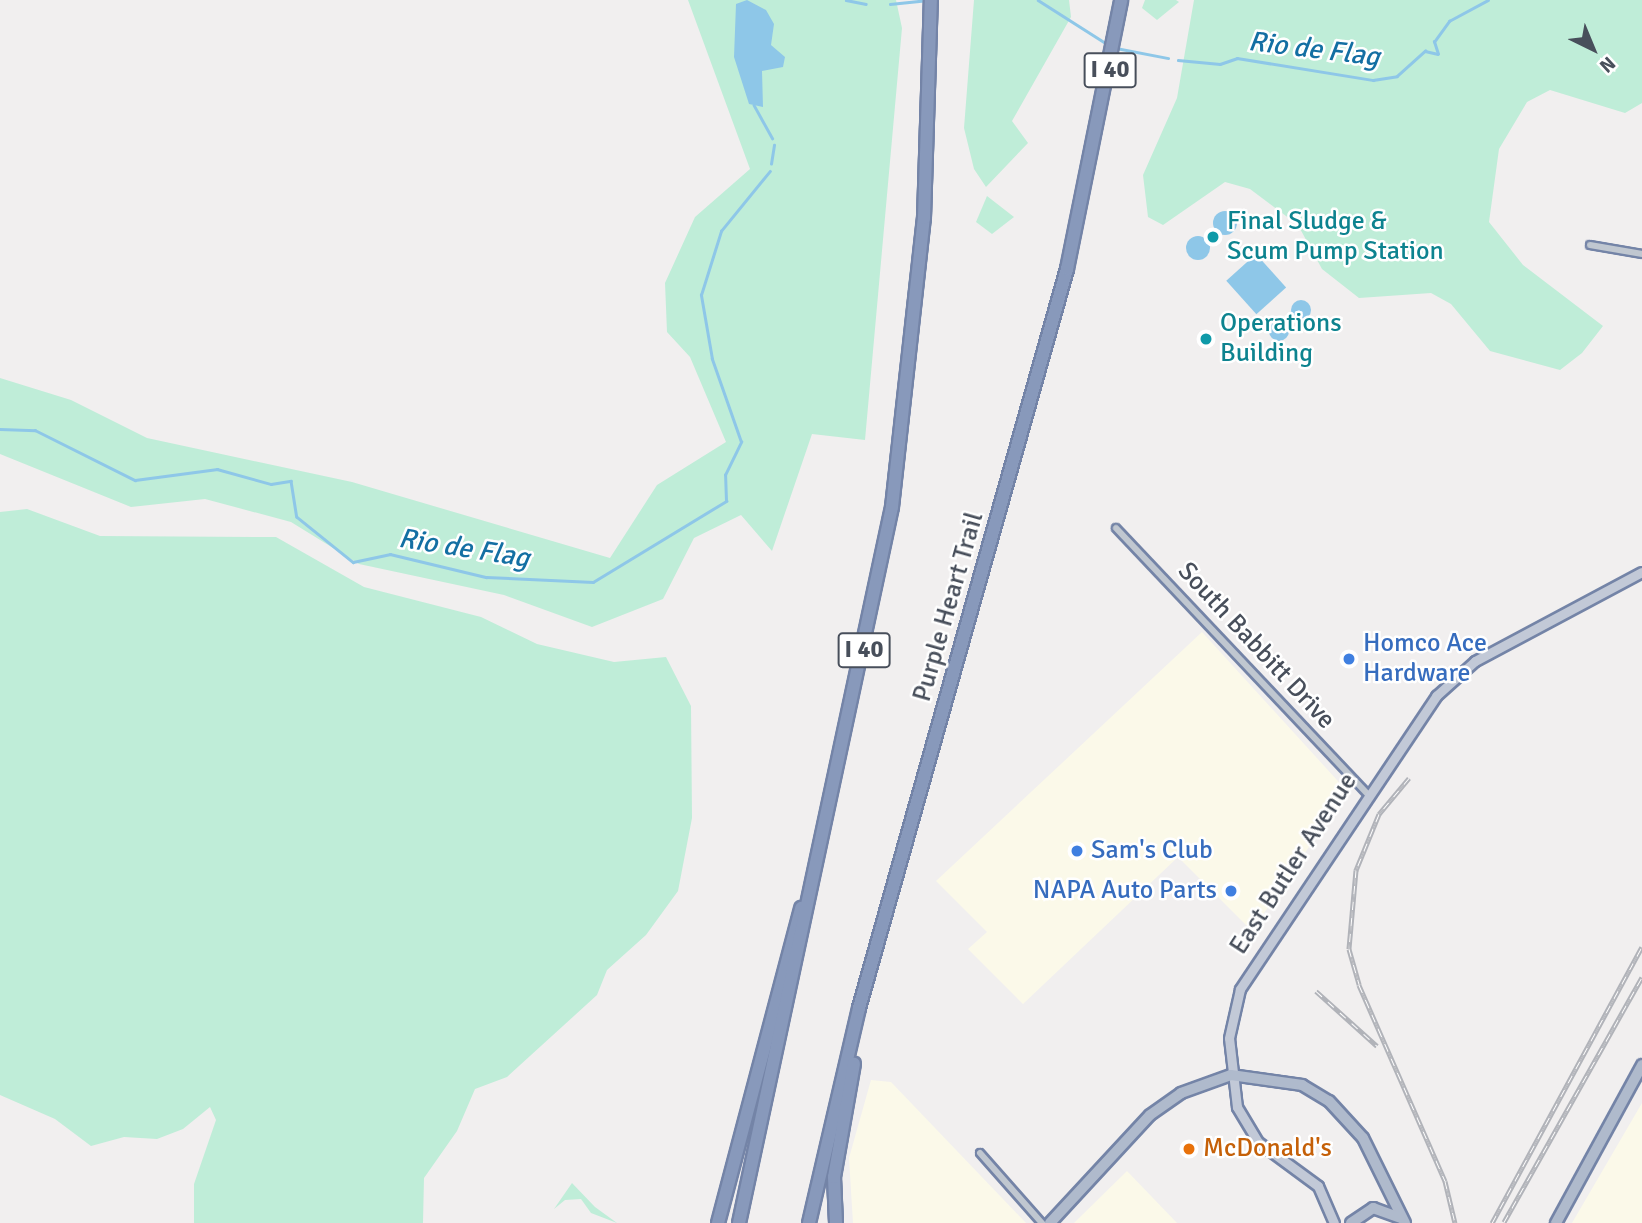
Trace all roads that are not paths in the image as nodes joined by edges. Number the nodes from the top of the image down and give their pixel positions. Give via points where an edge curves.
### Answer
1 (932, 0) edge
2 (1121, 0) edge
3 (1590, 245) dead end
4 (1642, 254) edge
5 (1116, 528) dead end
6 (1642, 572) edge
7 (1367, 793) junction
8 (911, 821) junction
9 (808, 895) junction
10 (1642, 1065) edge
11 (1231, 1075) junction
12 (980, 1153) dead end
13 (1402, 1220) edge
14 (718, 1223) edge
15 (739, 1223) edge
16 (809, 1223) edge
17 (835, 1223) edge
18 (1042, 1223) edge
19 (1050, 1223) edge
20 (1334, 1223) edge
21 (1352, 1223) edge
22 (1556, 1223) edge

1 - 9 highway, I 40 via 916,311 892,507
2 - 8 highway, Purple Heart Trail / I 40 via 1097,141 1052,324
3 - 4 street
5 - 7 street, South Babbitt Drive
6 - 7 main road, East Butler Avenue via 1475,661 1436,696
7 - 11 main road, East Butler Avenue via 1240,989 1229,1027
8 - 16 highway, Purple Heart Trail / I 40
8 - 17 highway via 844,1111
9 - 14 highway via 793,922
9 - 15 highway, I 40
10 - 22 main road
11 - 13 main road via 1302,1085 1329,1101 1363,1138
11 - 19 main road via 1181,1093 1150,1115
11 - 20 main road, East Butler Avenue via 1247,1128 1318,1185
12 - 18 street
13 - 21 main road via 1373,1208

